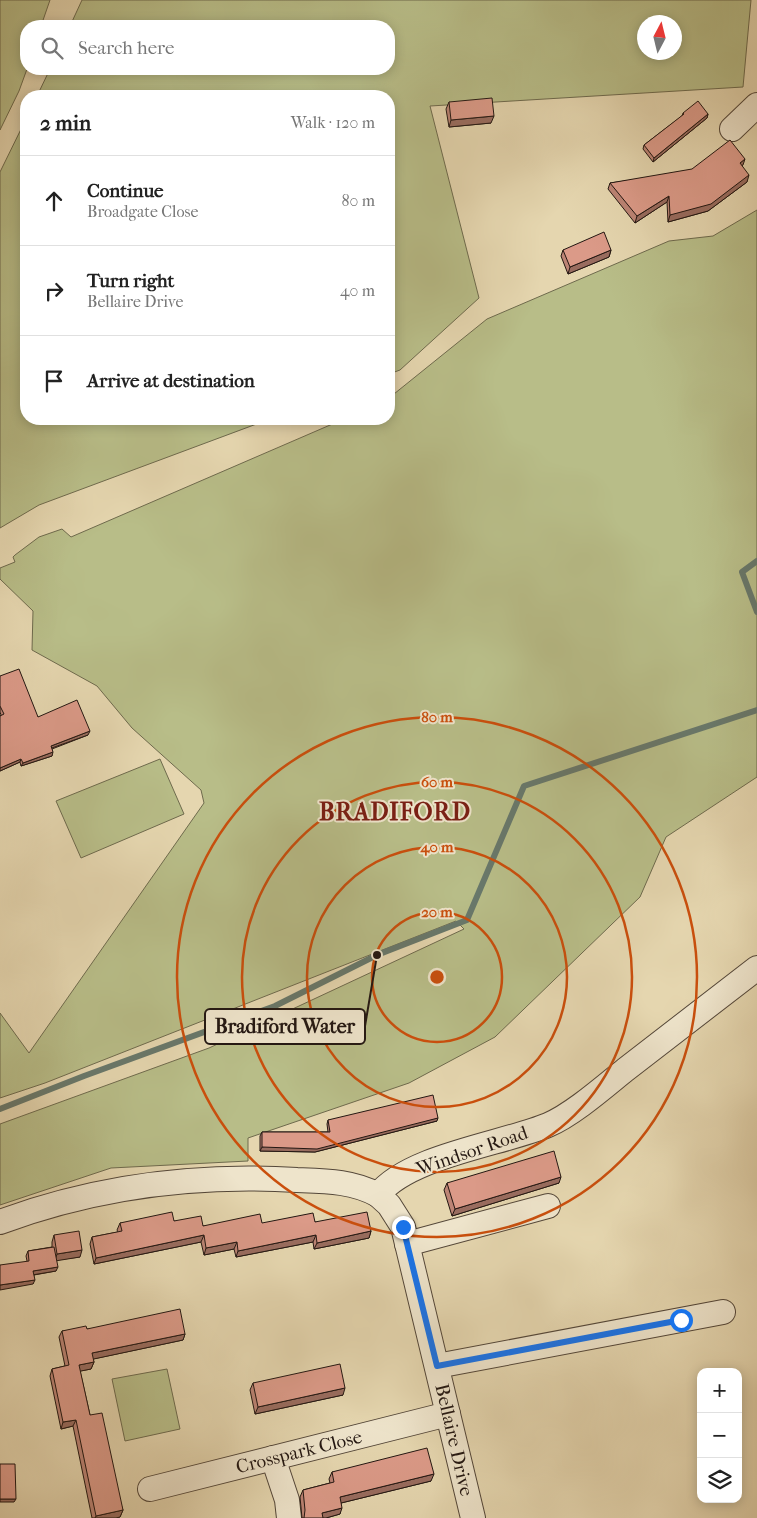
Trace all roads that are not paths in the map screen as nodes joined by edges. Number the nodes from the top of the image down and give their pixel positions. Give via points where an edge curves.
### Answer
1 (757, 105) edge
2 (732, 129) dead end
3 (757, 968) edge
4 (378, 1195) junction
5 (548, 1206) dead end
6 (0, 1222) edge
7 (407, 1244) junction
8 (724, 1312) dead end
9 (437, 1366) junction
10 (448, 1414) junction
11 (274, 1458) junction
12 (150, 1489) dead end
13 (289, 1518) edge
14 (473, 1518) edge

1 - 2 street
3 - 4 street, Windsor Road via 560,1118 426,1163
4 - 6 street via 334,1182 250,1177 150,1184 53,1204
4 - 7 street, Bellaire Drive via 399,1219
5 - 7 street
7 - 9 street, Bellaire Drive
8 - 9 street
9 - 10 street, Bellaire Drive
10 - 11 street, Crosspark Close
10 - 14 street, Bellaire Drive
11 - 12 street, Crosspark Close
11 - 13 street

